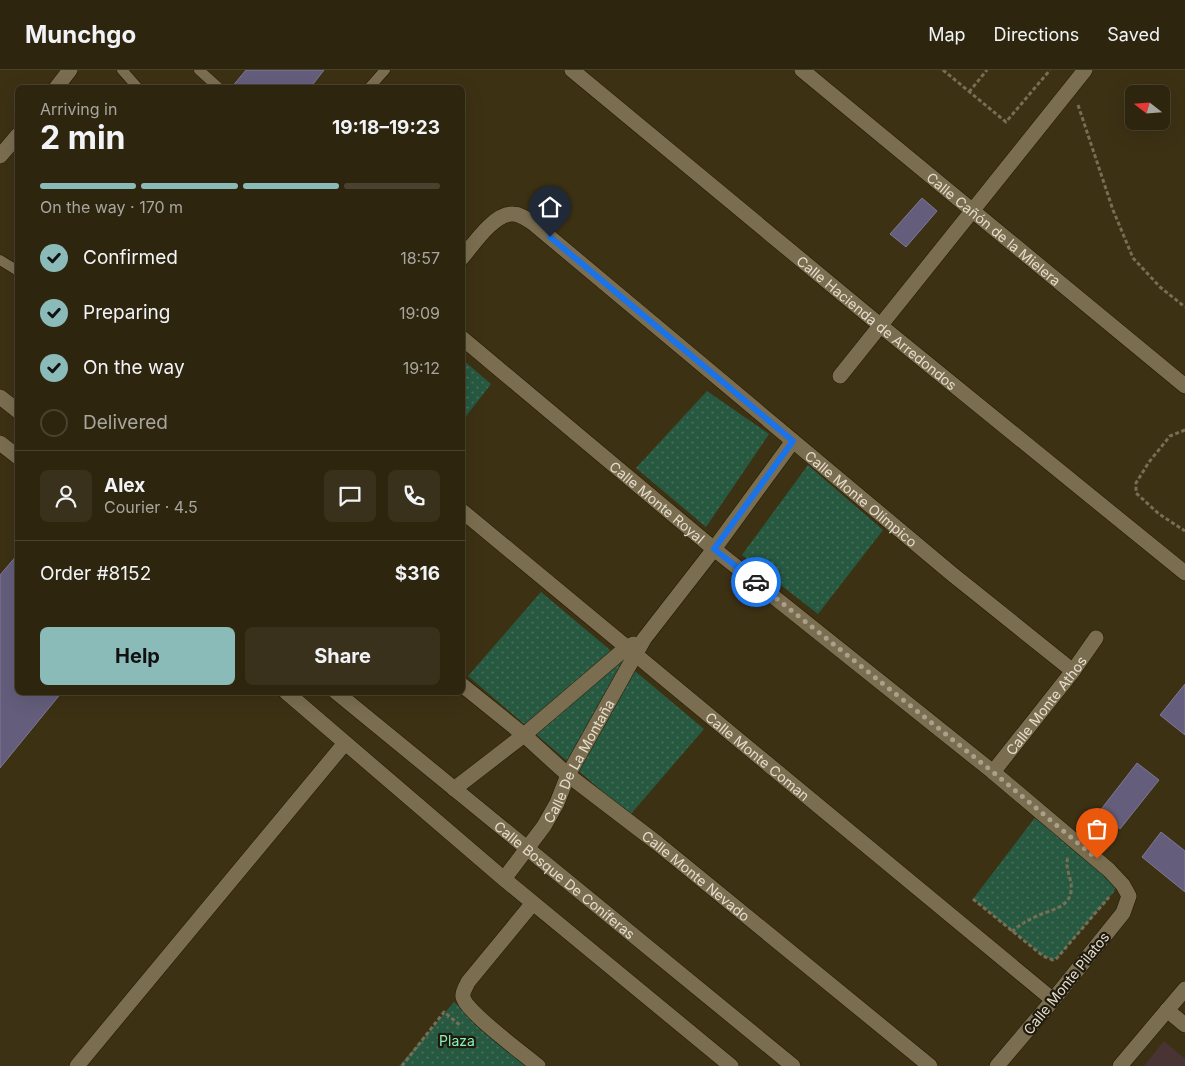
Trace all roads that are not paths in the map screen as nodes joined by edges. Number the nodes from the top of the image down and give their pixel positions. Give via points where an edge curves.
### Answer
1 (70, 70) edge
2 (122, 70) edge
3 (199, 70) edge
4 (385, 70) edge
5 (572, 70) edge
6 (802, 70) edge
7 (1085, 70) edge
8 (58, 85) edge
9 (135, 85) edge
10 (216, 85) edge
11 (372, 85) edge
12 (15, 138) edge
13 (0, 156) edge
14 (972, 212) junction
15 (465, 254) edge
16 (0, 260) edge
17 (15, 269) edge
18 (881, 326) junction
19 (465, 341) edge
20 (840, 376) dead end
21 (1185, 386) edge
22 (0, 397) edge
23 (15, 409) edge
24 (793, 441) junction
25 (0, 443) edge
26 (15, 455) edge
27 (465, 513) edge
28 (714, 549) junction
29 (1185, 573) edge
30 (1096, 638) dead end
31 (632, 651) junction
32 (1072, 671) junction
33 (465, 687) edge
34 (289, 695) edge
35 (340, 695) edge
36 (524, 735) junction
37 (345, 743) junction
38 (993, 772) junction
39 (568, 775) junction
40 (454, 789) junction
41 (528, 848) junction
42 (504, 879) junction
43 (1129, 896) joint
44 (533, 903) junction
45 (1185, 989) edge
46 (1054, 1000) junction
47 (1167, 1010) junction
48 (1185, 1025) edge
49 (77, 1066) edge
50 (538, 1066) edge
51 (731, 1066) edge
52 (793, 1066) edge
53 (930, 1066) edge
54 (997, 1066) edge
55 (1120, 1066) edge

1 - 8 street
2 - 9 lane
3 - 10 lane
4 - 11 lane
5 - 18 street, Calle Hacienda de Arredondos
6 - 14 street, Calle Cañón de la Mielera
7 - 14 street
12 - 13 street
14 - 18 street
14 - 21 street, Calle Cañón de la Mielera
15 - 24 street, Calle Monte Olímpico via 485,230 505,215 526,218
16 - 17 lane
18 - 20 street
18 - 29 street, Calle Hacienda de Arredondos
19 - 28 street, Calle Monte Royal
22 - 23 street
24 - 28 street
24 - 32 street, Calle Monte Olímpico
25 - 26 street
27 - 31 street, Calle Monte Coman
28 - 31 street
28 - 38 street, Calle Monte Royal
30 - 32 street, Calle Monte Athos
31 - 36 street
31 - 39 street, Calle De La Montaña
31 - 46 street, Calle Monte Coman
32 - 38 street, Calle Monte Athos
33 - 36 street, Calle Monte Nevado
34 - 37 street
35 - 40 street, Calle Bosque De Coníferas
36 - 39 street, Calle Monte Nevado
36 - 40 street
37 - 42 street
37 - 49 street
38 - 43 street, Calle Monte Royal via 1109,870
39 - 41 street, Calle De La Montaña via 557,803
39 - 53 street, Calle Monte Nevado via 658,843
40 - 41 street, Calle Bosque De Coníferas
41 - 42 street, Calle De La Montaña
41 - 52 street, Calle Bosque De Coníferas
42 - 44 street
43 - 46 street, Calle Monte Pilatos via 1123,913
44 - 50 street via 468,982 463,998 480,1018
44 - 51 street
45 - 47 street
46 - 54 street, Calle Monte Pilatos
47 - 48 street
47 - 55 street

